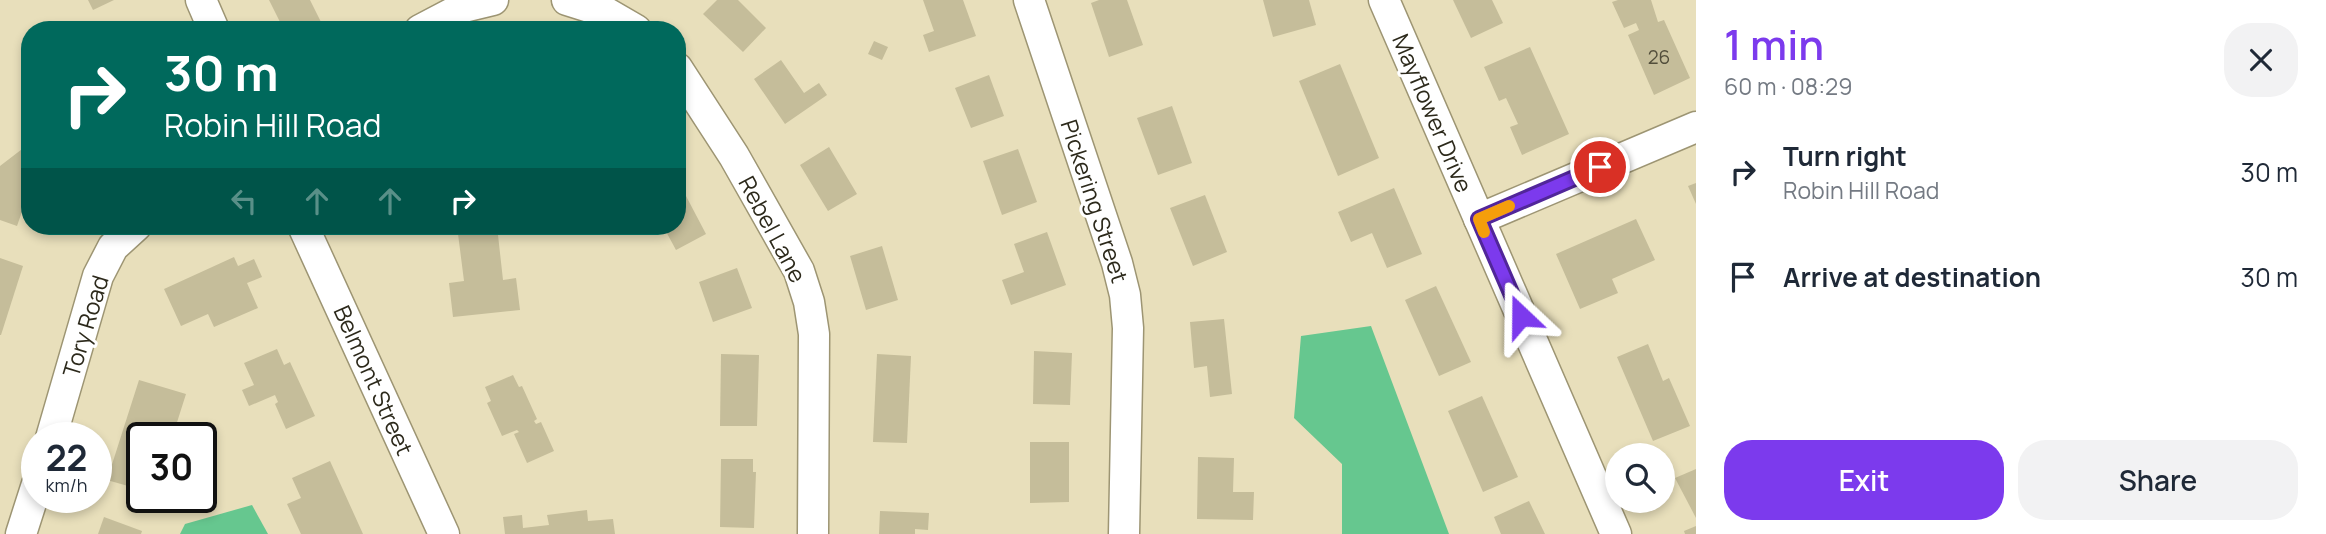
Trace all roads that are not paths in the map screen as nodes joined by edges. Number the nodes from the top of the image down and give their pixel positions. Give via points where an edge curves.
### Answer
1 (201, 0) edge
2 (493, 0) edge
3 (567, 0) edge
4 (1029, 0) edge
5 (1384, 0) edge
6 (210, 21) edge
7 (437, 21) edge
8 (620, 21) edge
9 (686, 82) edge
10 (1696, 127) edge
11 (1479, 219) junction
12 (126, 235) edge
13 (307, 235) edge
14 (56, 422) edge
15 (28, 513) edge
16 (21, 534) edge
17 (444, 534) edge
18 (813, 534) edge
19 (1124, 534) edge
20 (1616, 534) edge

1 - 6 street
2 - 7 street via 464,7
3 - 8 street
4 - 19 street, Pickering Street via 1125,295
5 - 11 street, Mayflower Drive
9 - 18 street, Rebel Lane via 784,241 809,302 814,334
10 - 11 street
11 - 20 street, Mayflower Drive
12 - 14 street, Tory Road via 113,247 98,276
13 - 17 street, Belmont Street
15 - 16 street

